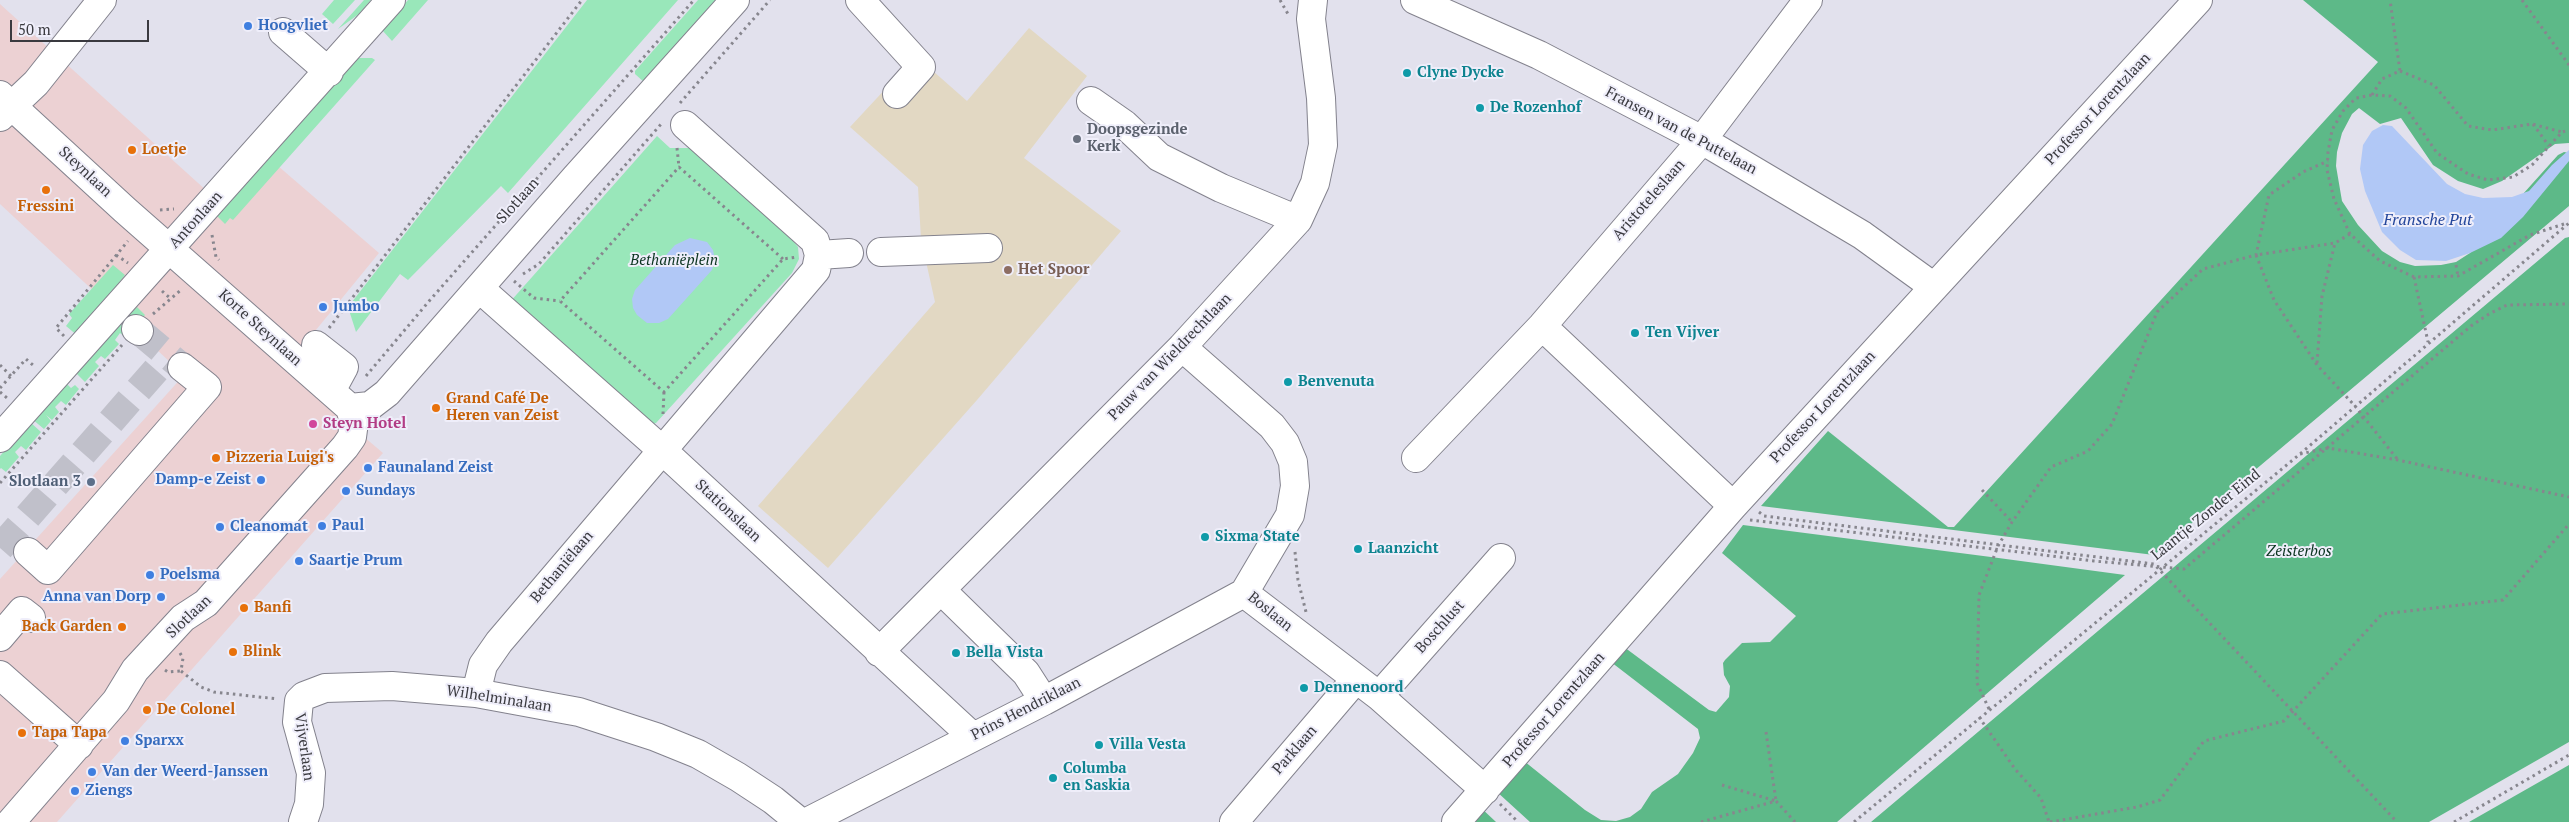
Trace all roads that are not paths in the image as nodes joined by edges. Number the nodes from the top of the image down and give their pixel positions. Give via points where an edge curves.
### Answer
1 (102, 0) edge
2 (391, 0) edge
3 (735, 0) edge
4 (860, 0) edge
5 (1313, 0) edge
6 (1415, 0) edge
7 (1808, 0) edge
8 (2198, 0) edge
9 (283, 32) dead end
10 (328, 72) junction
11 (897, 94) dead end
12 (1091, 101) dead end
13 (4, 106) edge
14 (676, 124) road end
15 (1702, 140) junction
16 (1298, 220) junction
17 (170, 248) junction
18 (988, 248) dead end
19 (881, 252) dead end
20 (849, 253) dead end
21 (818, 254) junction
22 (1934, 287) junction
23 (479, 288) junction
24 (1542, 326) junction
25 (316, 345) road end
26 (1182, 347) junction
27 (182, 367) tunnel mouth
28 (341, 399) junction
29 (0, 438) edge
30 (662, 450) junction
31 (1416, 458) dead end
32 (1737, 501) junction
33 (28, 552) dead end
34 (1501, 558) dead end
35 (942, 591) junction
36 (1244, 593) junction
37 (31, 618) dead end
38 (0, 637) edge
39 (879, 652) junction
40 (0, 675) edge
41 (1356, 679) junction
42 (476, 693) junction
43 (1379, 696) junction
44 (298, 701) joint
45 (1044, 701) junction
46 (974, 737) junction
47 (79, 745) junction
48 (1485, 790) junction
49 (11, 822) edge
50 (303, 822) edge
51 (800, 822) edge
52 (807, 822) edge
53 (1234, 822) edge
54 (1456, 822) edge

1 - 13 street via 36,83
2 - 10 street, Antonlaan
3 - 23 street, Slotlaan
4 - 11 street via 921,67
5 - 16 street, Pauw van Wieldrechtlaan via 1311,19 1322,98 1323,145 1315,183
6 - 15 street, Fransen van de Puttelaan via 1539,55
7 - 15 street, Aristoteleslaan
8 - 22 street, Professor Lorentzlaan
9 - 10 street
10 - 17 street, Antonlaan
12 - 16 street via 1124,124 1159,157 1221,188
13 - 17 street, Steynlaan
14 - 21 street via 815,241
15 - 22 street, Fransen van de Puttelaan via 1862,235
15 - 24 street, Aristoteleslaan
16 - 26 street, Pauw van Wieldrechtlaan
17 - 28 street, Korte Steynlaan via 212,265
17 - 29 street, Antonlaan
18 - 19 street
20 - 21 street
21 - 30 street via 816,270
22 - 32 street, Professor Lorentzlaan
23 - 28 street, Slotlaan via 387,393 370,406
23 - 30 street, Stationslaan
24 - 31 street, Aristoteleslaan
24 - 32 street
25 - 28 street via 344,367
26 - 35 street, Pauw van Wieldrechtlaan
26 - 36 street, Boslaan via 1272,426 1285,443 1293,462 1295,486 1290,515
27 - 33 street via 207,387 198,398 48,570
28 - 47 street, Slotlaan via 354,426 350,442 206,603 183,618 135,670 116,701
30 - 39 street, Stationslaan
30 - 42 street, Bethaniëlaan via 499,642 483,665
32 - 48 street, Professor Lorentzlaan
34 - 43 street, Boschlust
35 - 39 street, Pauw van Wieldrechtlaan
35 - 45 street via 1026,673
36 - 41 street, Boslaan
36 - 45 street, Prins Hendriklaan
37 - 38 street via 22,611
39 - 46 street, Stationslaan
40 - 47 street
41 - 43 street, Boslaan
41 - 53 street, Parklaan
42 - 44 street, Wilhelminalaan via 392,686 343,686 310,692
42 - 51 street, Wilhelminalaan via 579,712 656,736 698,754 738,777
43 - 48 street, Boslaan
44 - 50 street, Vijverlaan via 297,722 310,773 309,804
45 - 46 street, Prins Hendriklaan
46 - 52 street, Prins Hendriklaan
47 - 49 street, Slotlaan
48 - 54 street, Professor Lorentzlaan

